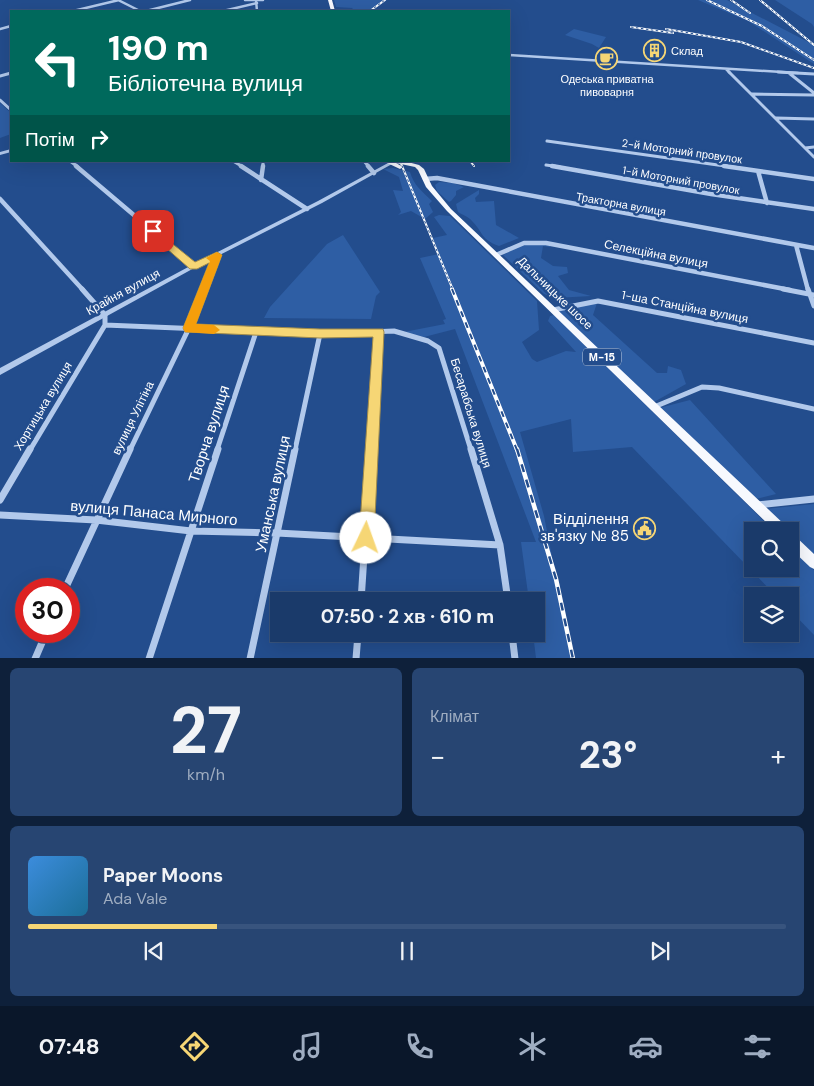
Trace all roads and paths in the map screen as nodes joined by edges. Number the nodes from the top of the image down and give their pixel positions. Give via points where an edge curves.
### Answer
1 (118, 0) edge
2 (190, 0) edge
3 (245, 0) edge
4 (263, 0) edge
5 (257, 1) edge
6 (77, 10) edge
7 (138, 10) edge
8 (150, 10) edge
9 (226, 10) edge
10 (510, 54) edge
11 (726, 69) junction
12 (788, 73) junction
13 (814, 74) edge
14 (752, 94) junction
15 (814, 94) edge
16 (0, 100) edge
17 (10, 109) edge
18 (776, 118) junction
19 (814, 119) edge
20 (547, 141) dead end
21 (814, 147) edge
22 (805, 148) junction
23 (814, 156) edge
24 (71, 162) edge
25 (234, 162) edge
26 (263, 162) edge
27 (365, 162) edge
28 (390, 162) edge
29 (546, 165) dead end
30 (758, 171) junction
31 (374, 173) junction
32 (424, 176) junction
33 (814, 179) edge
34 (261, 180) junction
35 (0, 199) edge
36 (767, 203) junction
37 (306, 209) junction
38 (814, 209) edge
39 (796, 245) junction
40 (814, 248) edge
41 (217, 255) junction
42 (496, 255) junction
43 (194, 266) junction
44 (811, 294) edge
45 (814, 306) edge
46 (552, 310) junction
47 (105, 315) junction
48 (105, 324) junction
49 (189, 328) junction
50 (256, 332) junction
51 (379, 332) junction
52 (320, 334) junction
53 (814, 343) edge
54 (0, 372) edge
55 (654, 407) junction
56 (814, 409) edge
57 (814, 499) edge
58 (0, 500) edge
59 (756, 505) junction
60 (0, 515) edge
61 (96, 520) junction
62 (773, 522) edge
63 (191, 531) junction
64 (277, 533) junction
65 (366, 538) junction
66 (500, 545) junction
67 (799, 548) edge
68 (814, 563) edge
69 (71, 578) edge
70 (362, 592) edge
71 (507, 592) edge
72 (357, 642) edge
73 (513, 642) edge
74 (41, 643) edge
75 (34, 658) edge
76 (149, 658) edge
77 (250, 658) edge
78 (356, 658) edge
79 (515, 658) edge

1 - 6 street
1 - 7 street
2 - 8 street
3 - 5 street
4 - 5 street
5 - 9 street
10 - 11 street
11 - 12 street
11 - 14 street
12 - 13 street
12 - 15 street
14 - 15 street
14 - 18 street
16 - 17 street
18 - 19 street
18 - 22 street
20 - 30 street, 2-й Моторний провулок
21 - 22 street
22 - 23 street
24 - 43 street
25 - 34 street
26 - 34 street
27 - 31 street
28 - 31 street, Крайня вулиця
28 - 32 main road
29 - 36 street, 1-й Моторний провулок
30 - 33 street, 2-й Моторний провулок
30 - 36 street
31 - 37 street, Крайня вулиця
32 - 39 street, Тракторна вулиця
32 - 42 main road, Дальницьке шосе / М-15 via 449,210
34 - 37 street
35 - 47 street
36 - 38 street, 1-й Моторний провулок
37 - 41 street, Крайня вулиця
39 - 40 street, Тракторна вулиця
39 - 44 street
41 - 43 street, Крайня вулиця
41 - 49 street, вулиця Улітіна
42 - 44 street, Селекційна вулиця via 524,243 546,243
42 - 46 main road, Дальницьке шосе / М-15
43 - 47 street, Крайня вулиця
44 - 45 street
46 - 53 street, 1-ша Станційна вулиця via 598,301
46 - 55 main road, Дальницьке шосе / М-15
47 - 48 street
47 - 54 street, Крайня вулиця
48 - 49 street, Бесарабська вулиця
48 - 58 street, Хортицька вулиця
49 - 50 street, Бесарабська вулиця
49 - 61 street, вулиця Улітіна
50 - 52 street, Бесарабська вулиця
50 - 63 street, Творча вулиця
51 - 52 street, Бесарабська вулиця
51 - 65 street
51 - 66 street, Бесарабська вулиця via 394,332 428,341 439,348
52 - 64 street, Уманська вулиця
55 - 56 street via 702,387
55 - 59 main road, Дальницьке шосе / М-15
57 - 59 street
59 - 62 main road, Дальницьке шосе / М-15
60 - 61 street, вулиця Панаса Мирного
61 - 63 street, вулиця Панаса Мирного
61 - 69 street, вулиця Улітіна
63 - 64 street, вулиця Панаса Мирного
63 - 76 street, Творча вулиця
64 - 65 street, вулиця Панаса Мирного
64 - 77 street, Уманська вулиця
65 - 66 street, вулиця Панаса Мирного
65 - 70 street
66 - 71 street, Бесарабська вулиця
67 - 68 main road
72 - 78 street
73 - 79 street
74 - 75 street

